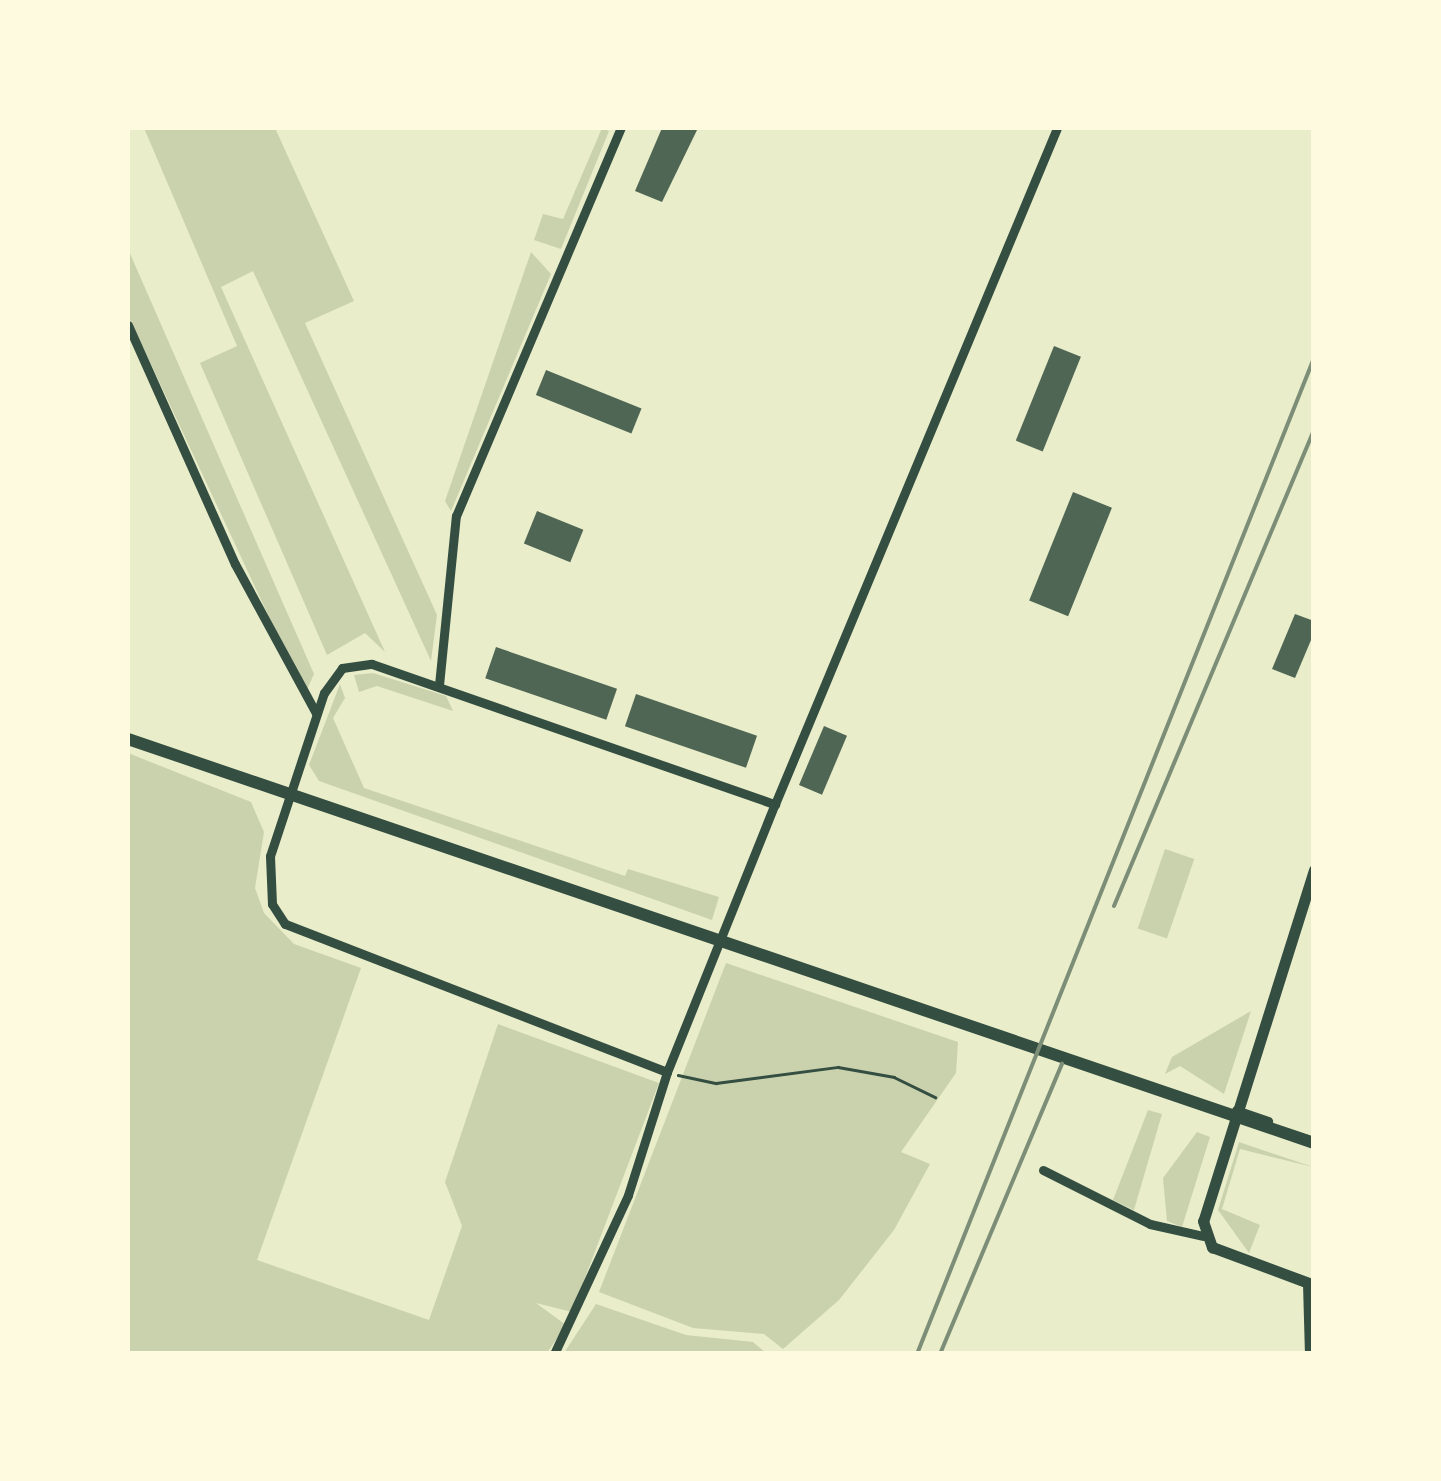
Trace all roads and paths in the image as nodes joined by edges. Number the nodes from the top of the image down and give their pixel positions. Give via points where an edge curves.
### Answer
1 (620, 128) edge
2 (1057, 128) edge
3 (128, 326) edge
4 (439, 685) junction
5 (316, 713) junction
6 (128, 738) edge
7 (288, 793) junction
8 (775, 804) junction
9 (1314, 870) edge
10 (667, 1072) junction
11 (935, 1097) dead end
12 (1236, 1110) junction
13 (1314, 1140) edge
14 (1043, 1170) dead end
15 (1203, 1236) junction
16 (1310, 1284) edge
17 (554, 1354) edge
18 (1309, 1354) edge

1 - 4 street via 456,516
2 - 8 street
3 - 5 street via 235,564
4 - 5 street via 351,665 334,675
4 - 8 street
5 - 7 street
6 - 7 main road
7 - 10 street via 266,878 286,924
7 - 13 main road
8 - 10 street
9 - 12 street
10 - 11 path via 716,1083 838,1067 894,1077
10 - 17 street via 622,1212
12 - 13 street
12 - 15 street
14 - 15 street via 1150,1224
15 - 16 street
16 - 18 street

